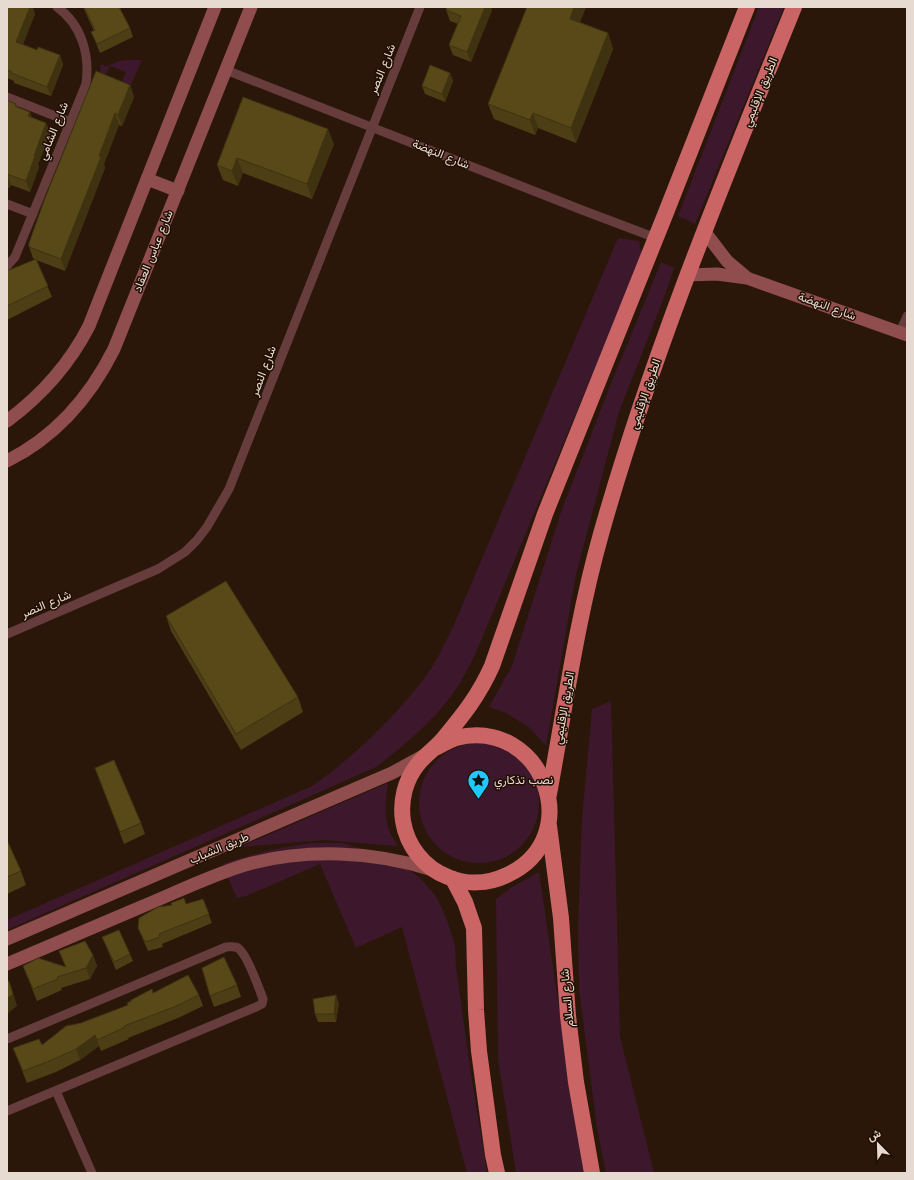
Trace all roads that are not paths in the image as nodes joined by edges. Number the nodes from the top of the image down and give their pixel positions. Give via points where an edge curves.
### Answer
1 (57, 7) edge
2 (215, 7) edge
3 (251, 7) edge
4 (420, 7) edge
5 (747, 7) edge
6 (794, 7) edge
7 (226, 70) junction
8 (7, 97) edge
9 (70, 122) junction
10 (371, 127) junction
11 (147, 179) junction
12 (178, 191) junction
13 (7, 204) edge
14 (33, 214) junction
15 (704, 231) junction
16 (656, 238) junction
17 (7, 266) edge
18 (688, 275) junction
19 (747, 278) junction
20 (907, 316) edge
21 (903, 334) edge
22 (7, 421) edge
23 (7, 461) edge
24 (7, 634) edge
25 (433, 749) junction
26 (549, 798) junction
27 (548, 823) junction
28 (434, 870) junction
29 (453, 879) junction
30 (7, 939) edge
31 (7, 964) edge
32 (7, 1039) edge
33 (56, 1091) junction
34 (7, 1111) edge
35 (92, 1173) edge
36 (497, 1173) edge
37 (592, 1173) edge

1 - 9 street, شارع الشامي via 76,26 87,55 86,84
2 - 11 street
3 - 7 street, شارع عباس العقاد
4 - 10 street, شارع النصر
5 - 16 highway
6 - 15 highway, الطريق الإقليمي
7 - 10 street, شارع النهضة
7 - 12 street, شارع عباس العقاد
8 - 9 street
9 - 14 street, شارع الشامي
10 - 16 street, شارع النهضة
10 - 24 street, شارع النصر via 229,489 207,527 185,552 158,569
11 - 12 street
11 - 22 street via 96,310 81,341 49,385
12 - 23 street, شارع عباس العقاد via 114,350 97,381 76,409 51,433
13 - 14 street
14 - 17 street, شارع الشامي via 15,258
15 - 18 highway, الطريق الإقليمي
15 - 19 street, شارع النهضة via 727,262
16 - 25 highway via 545,514 492,666 470,705
18 - 19 street, شارع النهضة via 717,274
18 - 26 highway, الطريق الإقليمي via 632,432 601,535 579,625
19 - 21 street, شارع النهضة
20 - 21 street
25 - 26 highway via 456,738 476,736 497,739 516,747 532,761 543,778
25 - 28 highway via 417,764 408,779 403,795 402,812 404,829 411,845
25 - 30 street, طريق الشباب via 392,773
26 - 27 highway
27 - 29 highway via 544,838 536,852 513,872 499,879 484,882
27 - 37 highway, شارع السلام via 561,918 576,1082
28 - 29 highway
28 - 31 street, طريق الشباب via 397,860 349,855 272,859 245,865 204,880
29 - 36 highway via 474,928 479,1051
32 - 33 street via 226,947 238,948 244,955 264,999 262,1004
33 - 34 street
33 - 35 street

